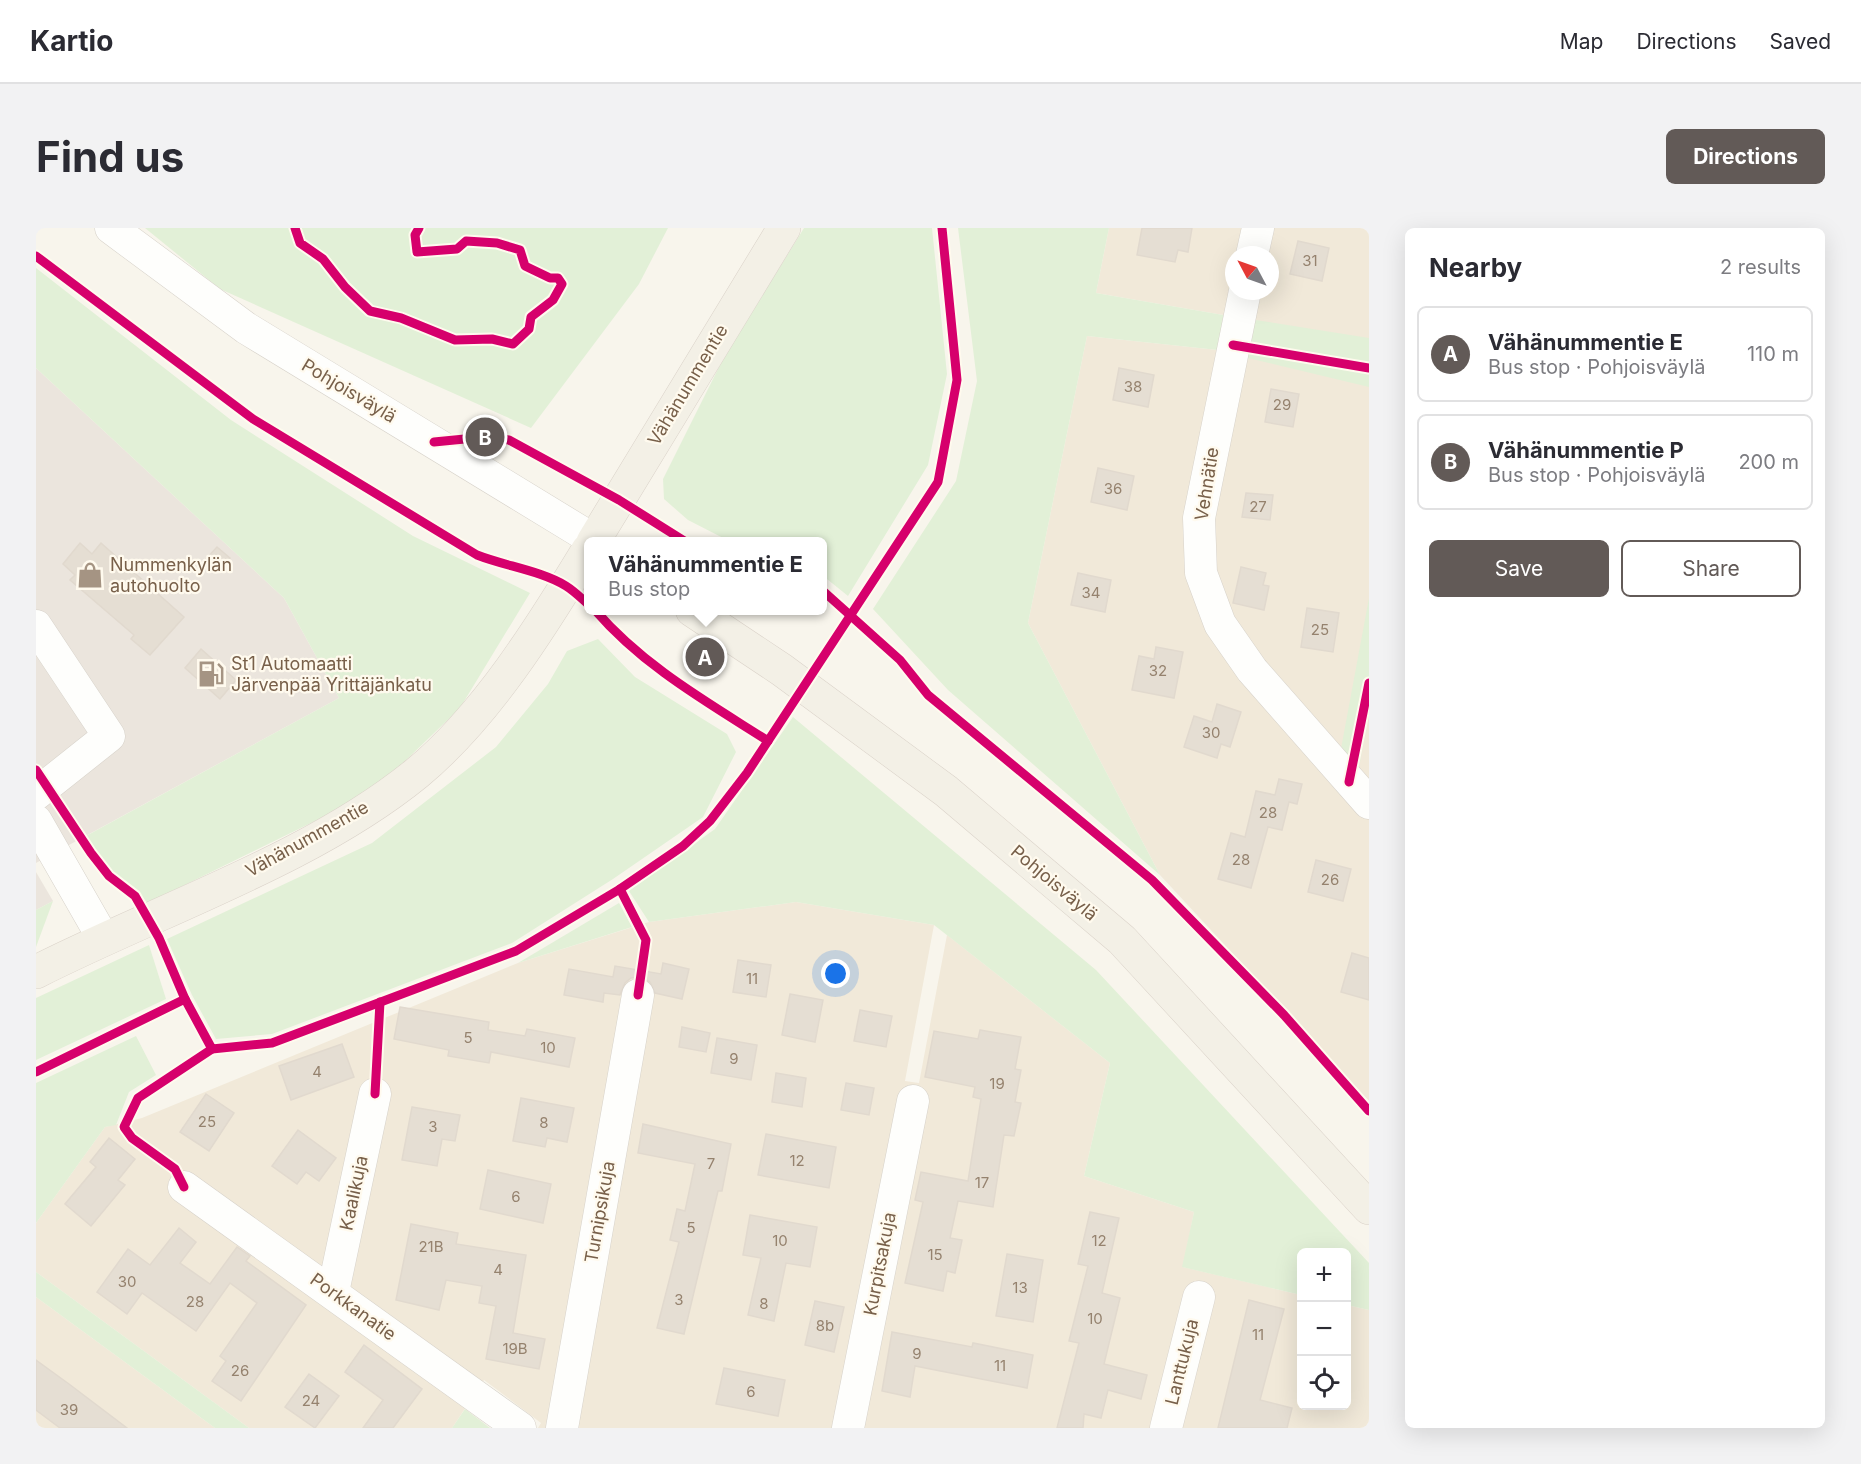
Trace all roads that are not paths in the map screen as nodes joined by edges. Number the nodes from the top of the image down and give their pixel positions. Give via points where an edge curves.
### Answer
1 (111, 228) edge
2 (784, 228) edge
3 (1258, 228) edge
4 (1254, 246) edge
5 (1243, 300) edge
6 (584, 537) edge
7 (597, 537) edge
8 (584, 557) edge
9 (699, 615) edge
10 (36, 626) edge
11 (36, 794) edge
12 (1369, 803) edge
13 (36, 821) edge
14 (103, 938) junction
15 (36, 972) edge
16 (638, 995) dead end
17 (375, 1094) dead end
18 (913, 1101) dead end
19 (184, 1187) dead end
20 (1369, 1208) edge
21 (333, 1292) junction
22 (1199, 1297) dead end
23 (520, 1428) edge
24 (562, 1428) edge
25 (848, 1428) edge
26 (1166, 1428) edge

1 - 6 street, Pohjoisväylä via 246,328
2 - 7 main road, Vähänummentie
3 - 4 street
5 - 12 street, Vehnätie via 1199,518 1201,573 1220,624 1252,670
8 - 14 main road, Vähänummentie via 474,715 417,773 354,818 282,856
9 - 20 main road, Pohjoisväylä via 946,791 1122,940
10 - 11 street via 109,736
13 - 14 street
14 - 15 main road, Vähänummentie
16 - 24 street, Turnipsikuja
17 - 21 street, Kaalikuja
18 - 25 street, Kurpitsakuja
19 - 21 street, Porkkanatie
21 - 23 street, Porkkanatie
22 - 26 street, Lanttukuja

